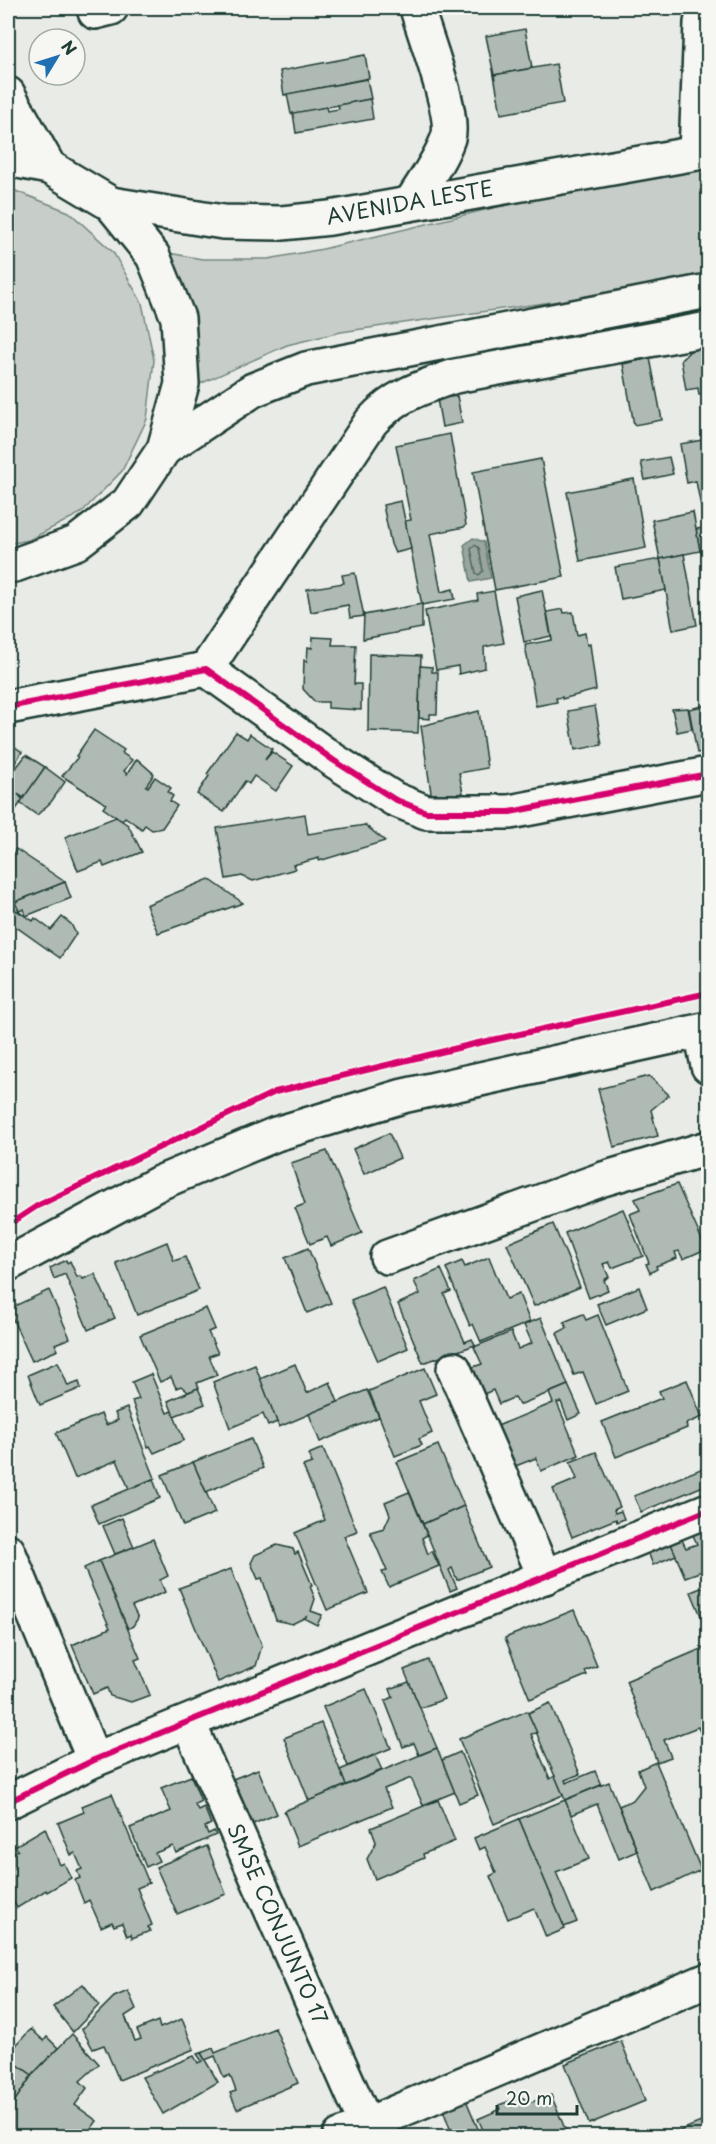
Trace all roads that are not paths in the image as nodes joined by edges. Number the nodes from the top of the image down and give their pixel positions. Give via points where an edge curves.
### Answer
1 (417, 8) edge
2 (706, 8) edge
3 (8, 94) edge
4 (702, 152) edge
5 (8, 159) edge
6 (49, 167) junction
7 (411, 203) junction
8 (111, 204) junction
9 (708, 291) edge
10 (708, 329) edge
11 (164, 449) junction
12 (8, 565) edge
13 (207, 669) junction
14 (8, 707) edge
15 (708, 774) edge
16 (705, 1030) edge
17 (708, 1065) edge
18 (708, 1148) edge
19 (387, 1257) dead end
20 (8, 1264) edge
21 (454, 1369) dead end
22 (708, 1510) edge
23 (8, 1551) edge
24 (545, 1577) junction
25 (189, 1724) junction
26 (94, 1760) junction
27 (8, 1802) edge
28 (708, 1980) edge
29 (353, 2130) edge

1 - 7 street via 440,83 449,136
2 - 4 street via 701,24
3 - 6 street
4 - 7 street, AVENIDA LESTE
5 - 6 street
6 - 8 street
7 - 8 street, AVENIDA LESTE via 282,223 223,222
8 - 11 street via 153,256 178,318 182,384
9 - 11 street via 306,369 253,390
10 - 13 street via 455,376 394,400 371,422
11 - 12 street via 128,503 76,543
13 - 14 street
13 - 15 street via 333,760 394,799 426,812 510,812
16 - 17 street
16 - 20 street via 403,1096 276,1134 159,1183
18 - 19 street via 603,1179
21 - 24 street
22 - 24 street
23 - 26 street
24 - 25 street
25 - 26 street
25 - 29 street, SMSE CONJUNTO 17
26 - 27 street
28 - 29 street

